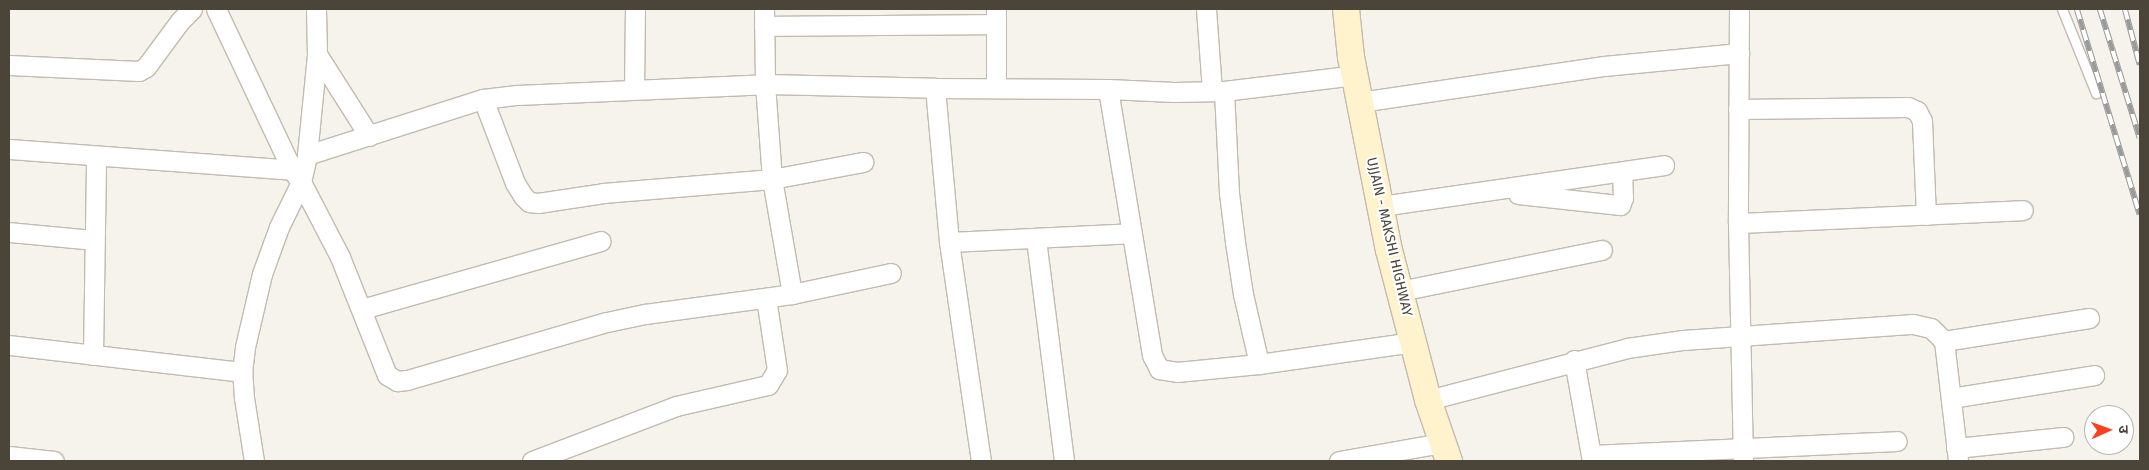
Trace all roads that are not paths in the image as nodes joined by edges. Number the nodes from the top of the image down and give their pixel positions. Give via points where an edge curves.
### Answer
1 (192, 9) edge
2 (216, 9) edge
3 (316, 9) edge
4 (635, 9) edge
5 (1206, 9) edge
6 (1346, 9) edge
7 (1739, 9) edge
8 (2062, 9) edge
9 (996, 16) edge
10 (764, 18) edge
11 (1739, 53) junction
12 (317, 54) junction
13 (9, 65) edge
14 (1357, 75) junction
15 (765, 84) junction
16 (634, 88) junction
17 (935, 88) junction
18 (996, 88) junction
19 (1108, 89) junction
20 (1218, 91) junction
21 (2096, 93) dead end
22 (483, 99) junction
23 (1360, 102) junction
24 (1738, 109) junction
25 (369, 136) junction
26 (9, 150) edge
27 (307, 155) junction
28 (96, 156) junction
29 (863, 162) dead end
30 (1664, 165) dead end
31 (1622, 172) junction
32 (297, 176) junction
33 (772, 179) junction
34 (1494, 191) junction
35 (1381, 206) junction
36 (2024, 210) dead end
37 (1926, 215) junction
38 (1738, 223) junction
39 (9, 232) edge
40 (1131, 233) junction
41 (1036, 239) junction
42 (94, 240) junction
43 (600, 241) dead end
44 (949, 242) junction
45 (1602, 250) dead end
46 (891, 273) dead end
47 (1400, 291) junction
48 (792, 294) junction
49 (766, 298) junction
50 (362, 308) junction
51 (2089, 318) dead end
52 (1740, 337) junction
53 (1944, 341) junction
54 (1414, 342) junction
55 (9, 345) edge
56 (93, 355) junction
57 (1574, 360) junction
58 (1259, 364) junction
59 (242, 372) junction
60 (2094, 375) dead end
61 (1951, 398) junction
62 (1428, 400) junction
63 (2063, 436) dead end
64 (1897, 441) dead end
65 (1445, 452) edge
66 (1743, 455) edge
67 (1957, 455) edge
68 (9, 456) edge
69 (1591, 458) edge
70 (44, 461) edge
71 (254, 461) edge
72 (532, 461) edge
73 (981, 461) edge
74 (1064, 461) edge
75 (1339, 461) edge

1 - 13 street via 146,67 139,71
2 - 32 street
3 - 12 street
4 - 16 street
5 - 20 street
6 - 14 main road, UJJAIN - MAKSHI HIGHWAY via 1351,57
7 - 11 street
8 - 21 lane
9 - 10 street
9 - 18 street
10 - 15 street
11 - 23 street via 1604,66
11 - 24 street
12 - 25 street
12 - 27 street
14 - 20 street
14 - 23 main road, UJJAIN - MAKSHI HIGHWAY
15 - 16 street
15 - 17 street
15 - 33 street
16 - 22 street
17 - 18 street
17 - 44 street
18 - 19 street
19 - 20 street
19 - 40 street
20 - 58 street via 1235,242
22 - 25 street
22 - 33 street via 515,183 529,202
23 - 35 main road, UJJAIN - MAKSHI HIGHWAY
24 - 37 street via 1908,107 1917,111 1922,121
24 - 38 street
25 - 27 street
26 - 28 street
27 - 32 street
28 - 32 street
28 - 42 street
29 - 33 street
30 - 31 street
31 - 34 street
31 - 34 street via 1624,198 1620,205
32 - 50 street via 340,257
32 - 59 street via 251,312
33 - 48 street
34 - 35 street
35 - 47 main road, UJJAIN - MAKSHI HIGHWAY
36 - 37 street
37 - 38 street
38 - 52 street
39 - 42 street
40 - 41 street
40 - 58 street via 1152,355 1159,369 1177,372
41 - 44 street
41 - 74 street
42 - 56 street
43 - 50 street
44 - 73 street
45 - 47 street
46 - 48 street
47 - 54 main road, UJJAIN - MAKSHI HIGHWAY
48 - 49 street
49 - 50 street via 607,322 400,381 387,375
49 - 72 street via 777,370 768,385 676,406
51 - 53 street
52 - 53 street via 1913,324 1931,328
52 - 57 street via 1683,340
52 - 66 street
53 - 61 street
54 - 58 street
54 - 62 main road, UJJAIN - MAKSHI HIGHWAY
55 - 56 street
56 - 59 street
57 - 62 street
57 - 69 street
59 - 71 street
60 - 61 street
61 - 67 street
62 - 65 main road, UJJAIN - MAKSHI HIGHWAY
63 - 67 street
64 - 66 street
65 - 75 street
66 - 69 street
68 - 70 street

